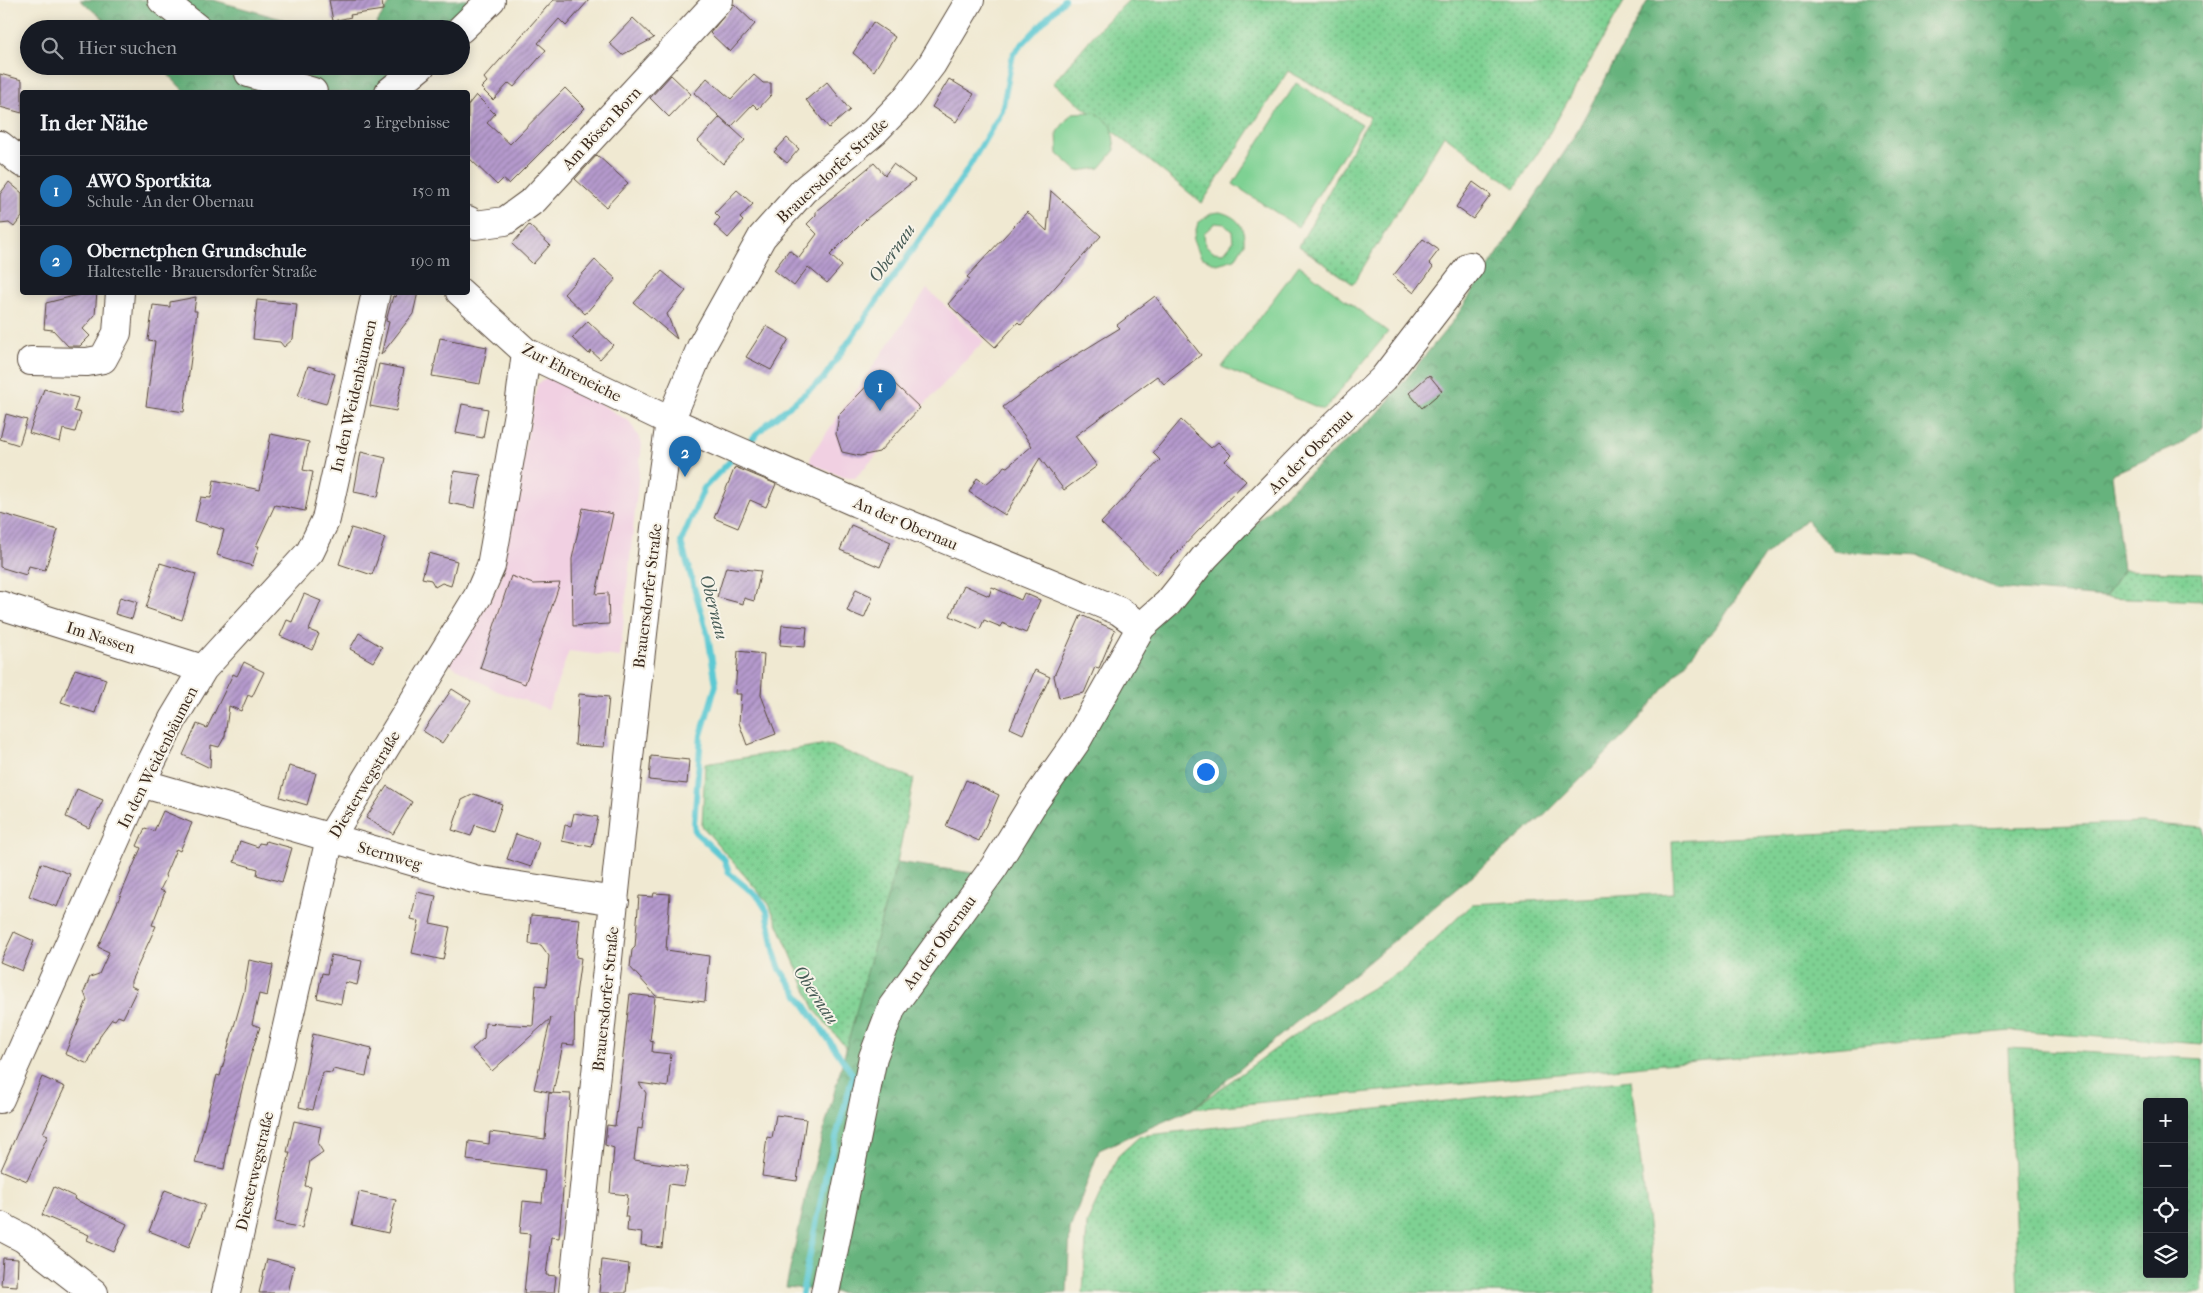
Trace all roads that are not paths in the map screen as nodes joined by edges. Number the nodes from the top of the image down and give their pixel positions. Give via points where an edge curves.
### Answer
1 (162, 0) edge
2 (491, 0) edge
3 (719, 0) edge
4 (970, 0) edge
5 (187, 20) edge
6 (470, 20) edge
7 (410, 75) edge
8 (252, 77) edge
9 (305, 90) edge
10 (391, 90) edge
11 (0, 145) edge
12 (20, 161) edge
13 (470, 221) edge
14 (1470, 266) dead end
15 (120, 295) edge
16 (375, 295) edge
17 (463, 295) edge
18 (526, 352) junction
19 (31, 361) dead end
20 (670, 421) junction
21 (0, 605) edge
22 (1141, 627) junction
23 (203, 669) junction
24 (140, 783) junction
25 (330, 838) junction
26 (615, 900) junction
27 (0, 1099) edge
28 (0, 1226) edge
29 (94, 1293) edge
30 (226, 1293) edge
31 (574, 1293) edge
32 (825, 1293) edge

1 - 5 street
2 - 6 street
3 - 13 street, Am Bösen Born via 534,200 505,221 475,225
4 - 20 street, Brauersdorfer Straße via 932,64 905,100 874,132 804,190 762,237 702,345
7 - 10 street
8 - 9 street
11 - 12 street
14 - 22 street, An der Obernau via 1383,379 1205,557 1168,603
15 - 19 street via 117,333 103,359 87,362
16 - 23 street, In den Weidenbäumen via 326,519 310,552
17 - 18 street, Zur Ehreneiche
18 - 20 street, Zur Ehreneiche
18 - 25 street, Diesterwegstraße via 491,566 478,596
20 - 22 street, An der Obernau via 857,503 1119,611
20 - 26 street, Brauersdorfer Straße via 655,528
21 - 23 street, Im Nassen
22 - 32 street, An der Obernau via 1076,742 994,867 892,1007 873,1057
23 - 24 street, In den Weidenbäumen
24 - 25 street, Sternweg
24 - 27 street, In den Weidenbäumen
25 - 26 street, Sternweg via 474,879
25 - 30 street, Diesterwegstraße
26 - 31 street, Brauersdorfer Straße
28 - 29 street via 23,1238

